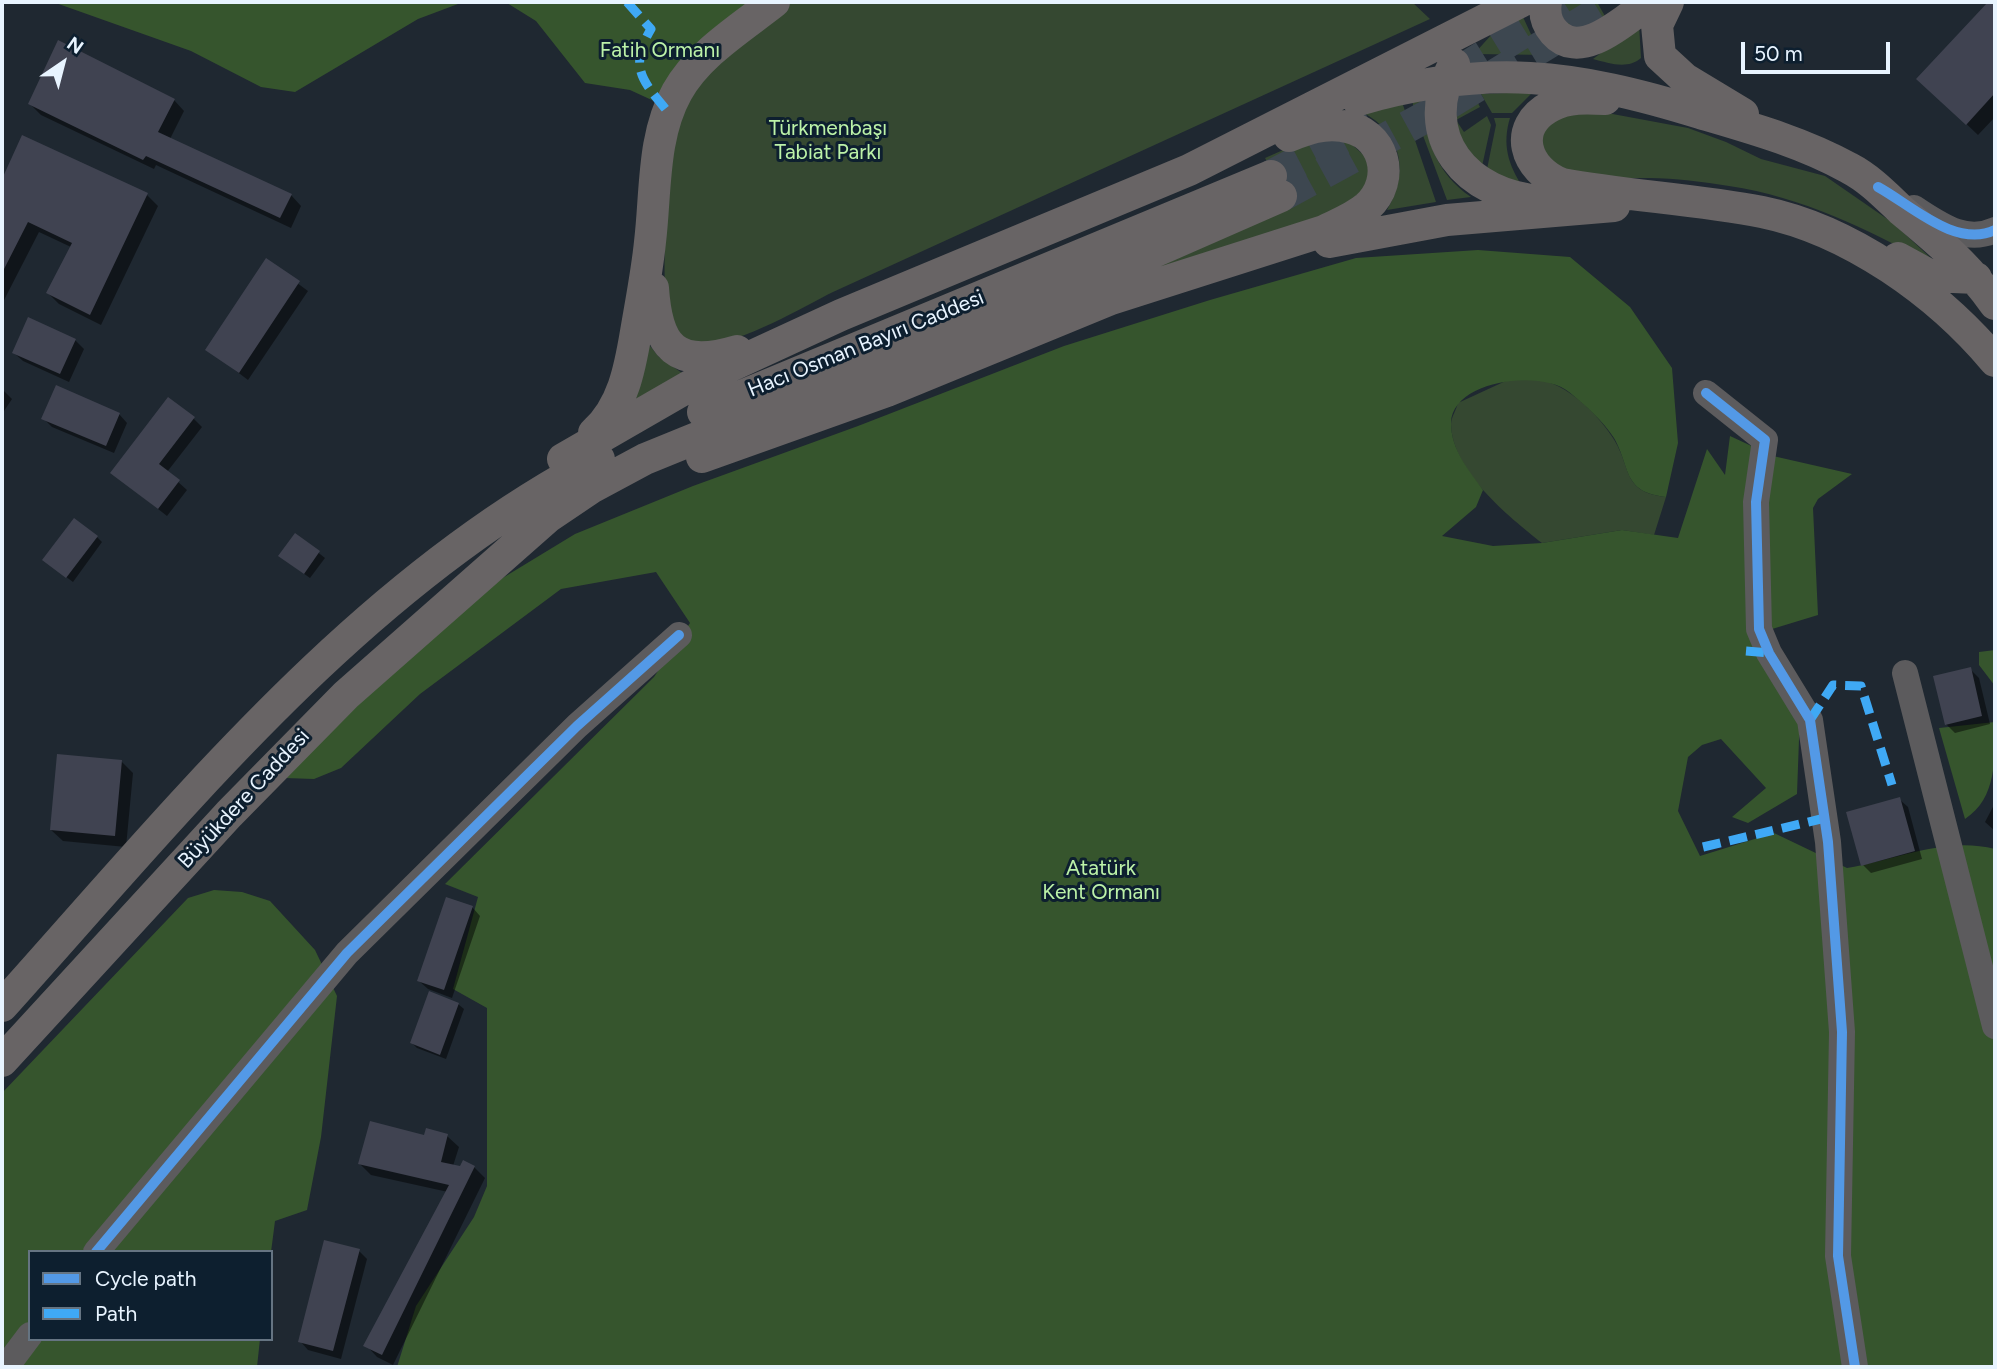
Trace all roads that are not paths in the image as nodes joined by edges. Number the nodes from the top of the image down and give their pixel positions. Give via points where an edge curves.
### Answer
1 (774, 2) edge
2 (1546, 2) edge
3 (1650, 2) edge
4 (1668, 2) edge
5 (1516, 4) edge
6 (1445, 82) junction
7 (1638, 94) junction
8 (1296, 118) junction
9 (1773, 134) junction
10 (1236, 148) junction
11 (1878, 187) junction
12 (1683, 200) junction
13 (1600, 207) junction
14 (1995, 230) edge
15 (1825, 232) junction
16 (650, 244) junction
17 (1249, 256) junction
18 (1986, 273) edge
19 (1995, 304) edge
20 (841, 315) junction
21 (1995, 361) edge
22 (1706, 393) dead end
23 (569, 455) junction
24 (473, 536) junction
25 (504, 556) junction
26 (679, 635) dead end
27 (1905, 673) dead end
28 (2, 1006) edge
29 (1995, 1026) edge
30 (2, 1061) edge
31 (98, 1250) edge
32 (28, 1338) edge
33 (6, 1367) edge
34 (1855, 1367) edge

1 - 16 main road via 721,44 676,93 660,138
2 - 3 main road via 1545,17 1554,32 1574,42 1599,36
4 - 9 main road via 1657,25 1660,56 1685,79
5 - 6 main road via 1467,46
5 - 8 main road
6 - 7 main road via 1532,77
6 - 8 main road
6 - 13 main road via 1444,136 1459,164 1474,179 1509,196
7 - 9 main road
7 - 12 main road via 1572,99 1550,107 1529,130 1529,160 1540,173 1562,184
8 - 10 main road
9 - 11 main road via 1851,169
10 - 17 main road via 1276,141 1310,128 1345,126 1371,139 1384,165 1385,179 1379,192 1355,216
10 - 20 main road
11 - 14 street via 1965,235
11 - 18 main road
12 - 13 main road
12 - 15 main road via 1763,213
13 - 17 main road via 1440,220
15 - 18 main road via 1872,244 1931,276
15 - 21 main road via 1886,267 1941,307
16 - 20 main road via 659,330 666,342 687,357 714,357
16 - 23 main road via 633,348 615,408
17 - 25 main road via 1111,299 887,391 670,470 595,503
18 - 19 main road
20 - 23 main road via 700,380
22 - 34 street via 1765,440 1756,502 1759,629 1810,720 1814,744 1828,842 1842,1032 1838,1256
23 - 24 main road via 503,501
24 - 25 main road, Hacı Osman Bayırı Caddesi via 629,444 1276,186 1151,253 645,459 548,517
24 - 28 main road, Büyükdere Caddesi via 343,644 257,727
25 - 30 main road, Büyükdere Caddesi via 392,651 287,751
26 - 31 street via 576,726 347,953
27 - 29 street
32 - 33 street

